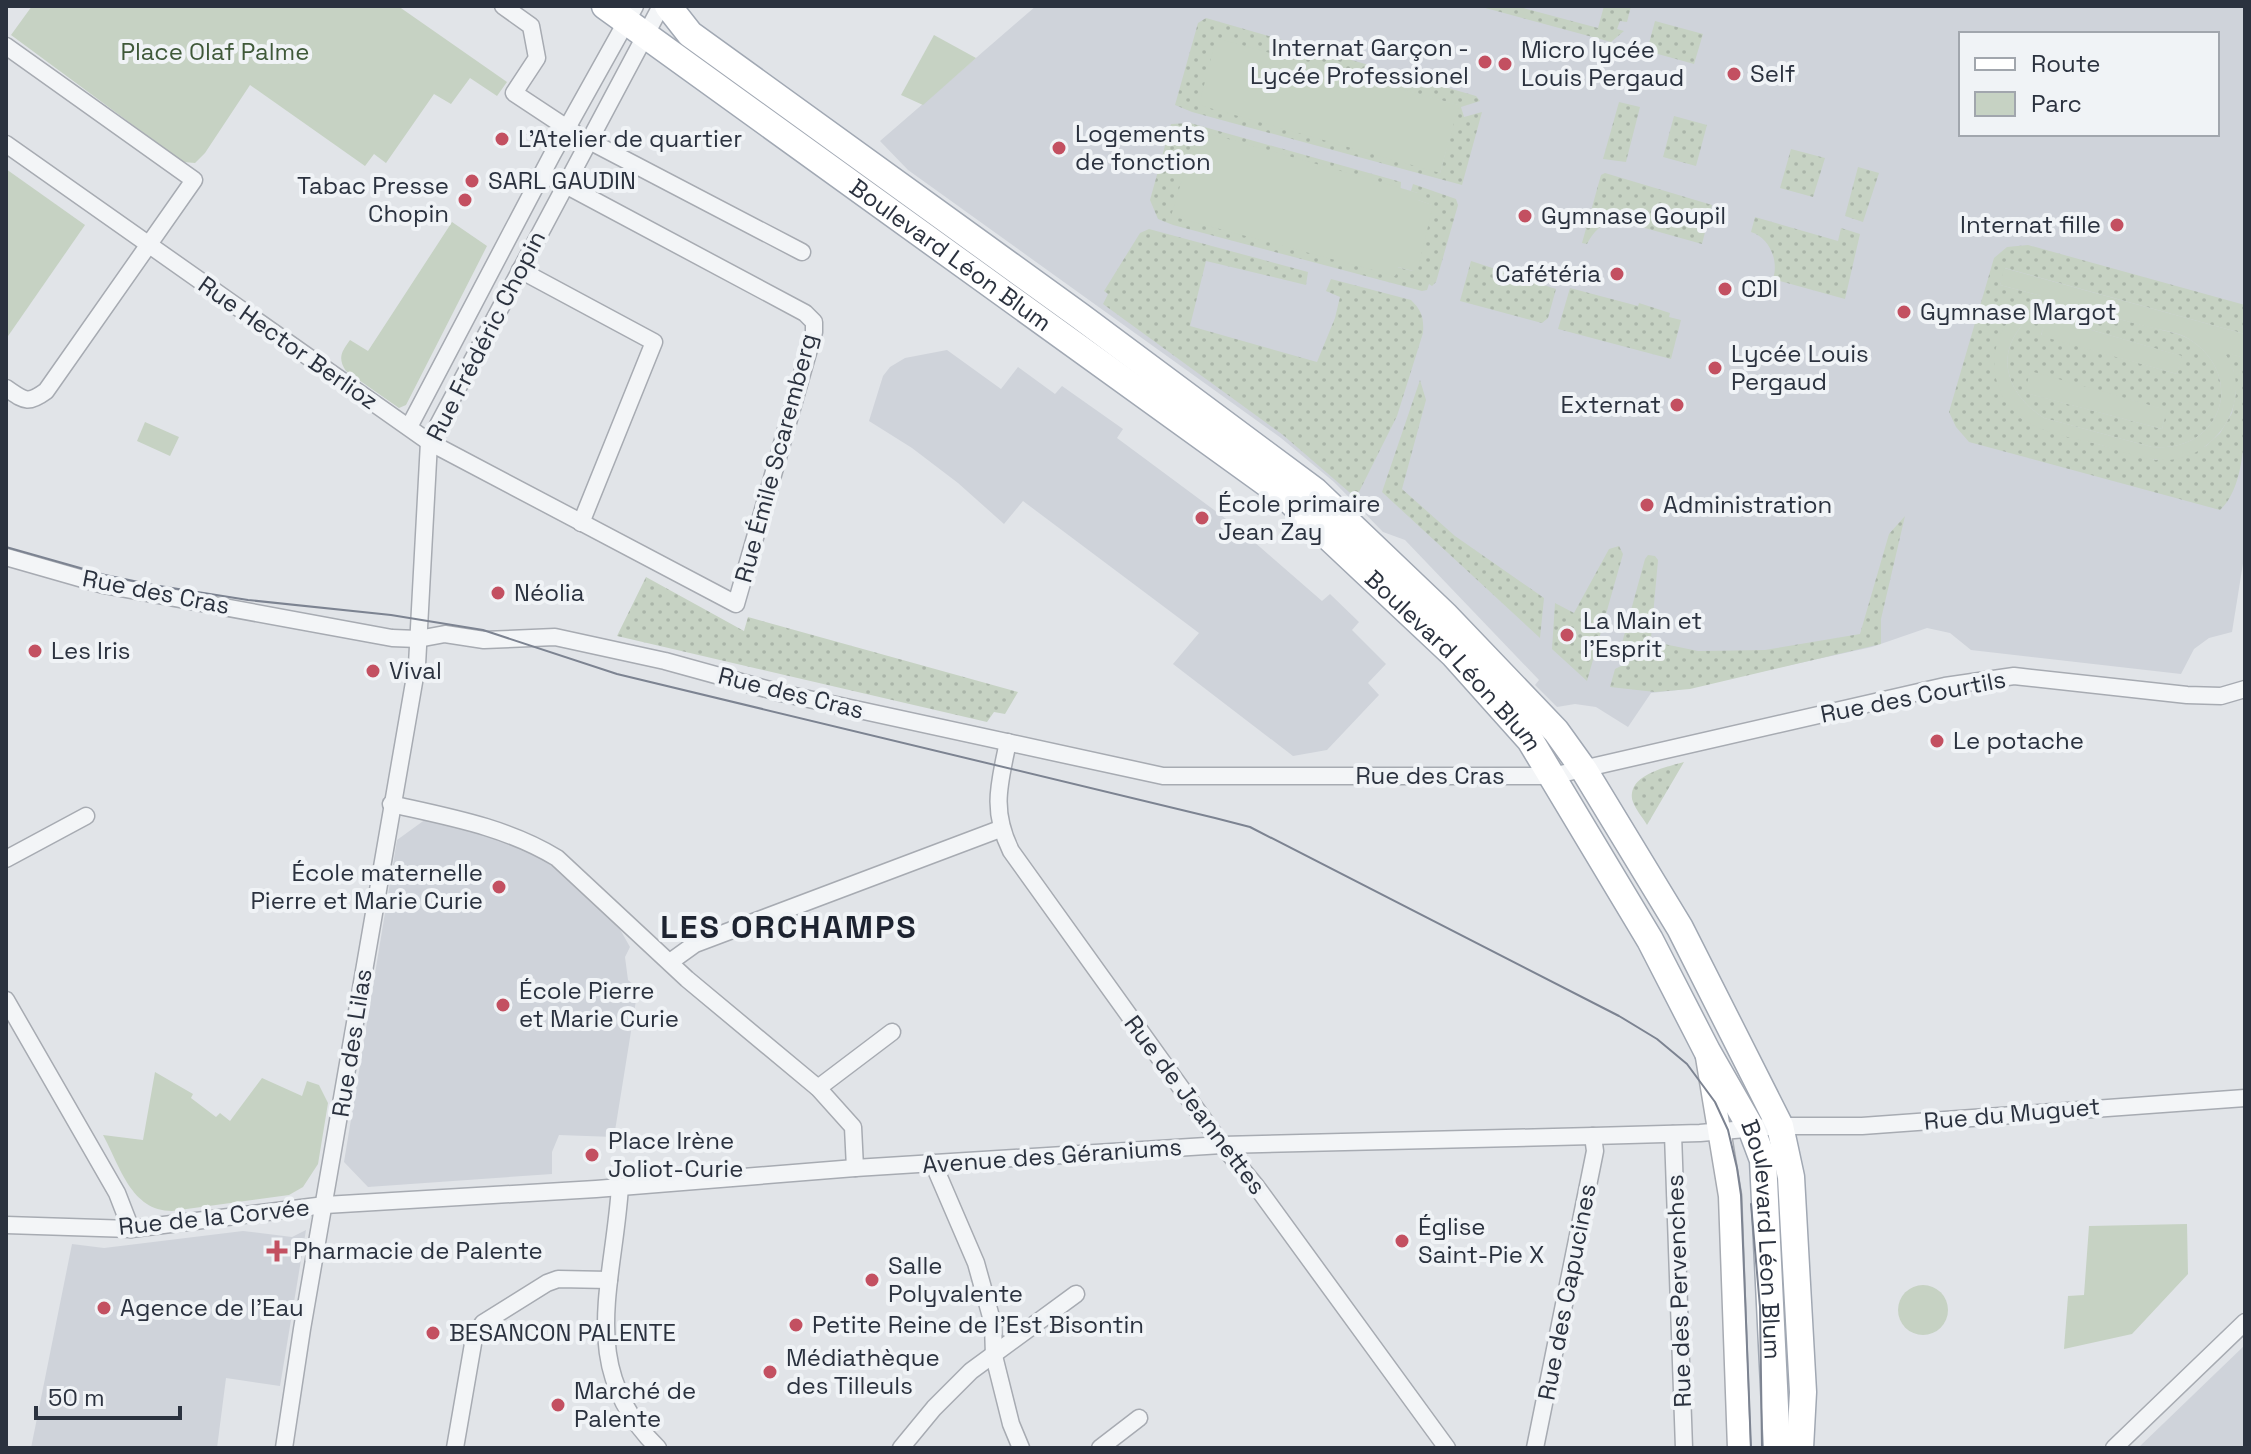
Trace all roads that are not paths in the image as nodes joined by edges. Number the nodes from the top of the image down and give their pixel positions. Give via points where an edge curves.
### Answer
1 (503, 6) edge
2 (661, 6) edge
3 (668, 6) edge
4 (628, 17) edge
5 (6, 46) edge
6 (566, 129) junction
7 (588, 139) junction
8 (6, 144) edge
9 (543, 173) junction
10 (565, 184) junction
11 (149, 244) junction
12 (802, 252) dead end
13 (520, 270) junction
14 (6, 388) edge
15 (409, 427) junction
16 (429, 442) junction
17 (581, 523) junction
18 (6, 557) edge
19 (418, 639) junction
20 (2245, 689) edge
21 (1008, 742) junction
22 (1567, 773) junction
23 (391, 804) junction
24 (86, 816) dead end
25 (1000, 829) junction
26 (6, 859) edge
27 (670, 962) junction
28 (6, 1000) edge
29 (892, 1032) dead end
30 (1707, 1051) junction
31 (818, 1088) junction
32 (2245, 1098) edge
33 (1780, 1126) junction
34 (1751, 1128) junction
35 (1720, 1131) junction
36 (1673, 1134) junction
37 (1593, 1136) junction
38 (1222, 1145) junction
39 (933, 1163) junction
40 (855, 1168) junction
41 (620, 1186) junction
42 (325, 1205) junction
43 (6, 1225) edge
44 (131, 1229) junction
45 (609, 1280) junction
46 (1076, 1294) dead end
47 (2245, 1322) edge
48 (994, 1356) junction
49 (1803, 1392) junction
50 (1139, 1418) dead end
51 (284, 1448) edge
52 (455, 1448) edge
53 (658, 1448) edge
54 (901, 1448) edge
55 (1021, 1448) edge
56 (1100, 1448) edge
57 (1447, 1448) edge
58 (1535, 1448) edge
59 (1684, 1448) edge
60 (1739, 1448) edge
61 (1777, 1448) edge
62 (1800, 1448) edge
63 (1812, 1448) edge
64 (2114, 1448) edge

1 - 6 street via 531,26 537,58 514,93
2 - 4 street, Rue Frédéric Chopin
3 - 22 main road, Boulevard Léon Blum via 695,38 1315,491 1556,731
4 - 6 street, Rue Frédéric Chopin
4 - 7 street, Rue Frédéric Chopin
4 - 22 main road, Boulevard Léon Blum via 1287,498 1454,655
5 - 11 street via 194,180
6 - 7 street
6 - 9 street, Rue Frédéric Chopin
7 - 10 street, Rue Frédéric Chopin
7 - 12 street
8 - 11 street, Rue Hector Berlioz
9 - 10 street, Rue Émile Scaremberg
9 - 15 street, Rue Frédéric Chopin
10 - 13 street, Rue Frédéric Chopin
10 - 17 street, Rue Émile Scaremberg via 814,322 736,604
11 - 14 street via 46,391 29,400
11 - 15 street, Rue Hector Berlioz
13 - 16 street, Rue Frédéric Chopin
13 - 17 street via 654,342
15 - 16 street, Rue Hector Berlioz
16 - 17 street, Rue Émile Scaremberg
16 - 19 street, Rue Frédéric Chopin
18 - 19 street, Rue des Cras via 173,599
19 - 21 street, Rue des Cras via 445,634 484,640 555,637
19 - 23 street, Rue des Lilas
20 - 22 street, Rue des Courtils via 2221,696 2187,695 2001,677
21 - 22 street, Rue des Cras via 1163,776
21 - 25 street via 998,802
22 - 30 main road, Boulevard Léon Blum
22 - 33 main road, Boulevard Léon Blum via 1680,928
23 - 27 street via 492,827 557,858
23 - 42 street, Rue des Lilas
24 - 26 street
25 - 27 street via 695,944
25 - 38 street, Rue de Jeannettes via 1034,885
27 - 31 street
28 - 44 street via 117,1193
29 - 31 street
30 - 34 main road, Boulevard Léon Blum
30 - 35 main road
31 - 40 street via 853,1127
32 - 33 street, Rue du Muguet via 1862,1126
33 - 34 street, Avenue des Géraniums
33 - 49 main road, Boulevard Léon Blum via 1791,1177
34 - 35 street, Avenue des Géraniums
34 - 61 main road, Boulevard Léon Blum via 1766,1181
35 - 36 street, Avenue des Géraniums
35 - 60 main road via 1730,1196
36 - 37 street, Avenue des Géraniums
36 - 59 street, Rue des Pervenches
37 - 38 street, Avenue des Géraniums
37 - 58 street, Rue des Capucines via 1595,1151
38 - 39 street, Avenue des Géraniums
38 - 57 street, Rue de Jeannettes
39 - 40 street, Avenue des Géraniums
39 - 48 street via 976,1263 993,1324
40 - 41 street, Avenue des Géraniums
41 - 42 street, Avenue des Géraniums
41 - 45 street
42 - 44 street, Rue de la Corvée
42 - 51 street, Rue des Lilas
43 - 44 street, Rue de la Corvée
45 - 52 street via 558,1279 483,1323 474,1338
45 - 53 street via 607,1359 626,1409
46 - 48 street
47 - 64 street
48 - 54 street via 971,1371
48 - 55 street
49 - 62 main road, Boulevard Léon Blum
49 - 63 main road
50 - 56 street

